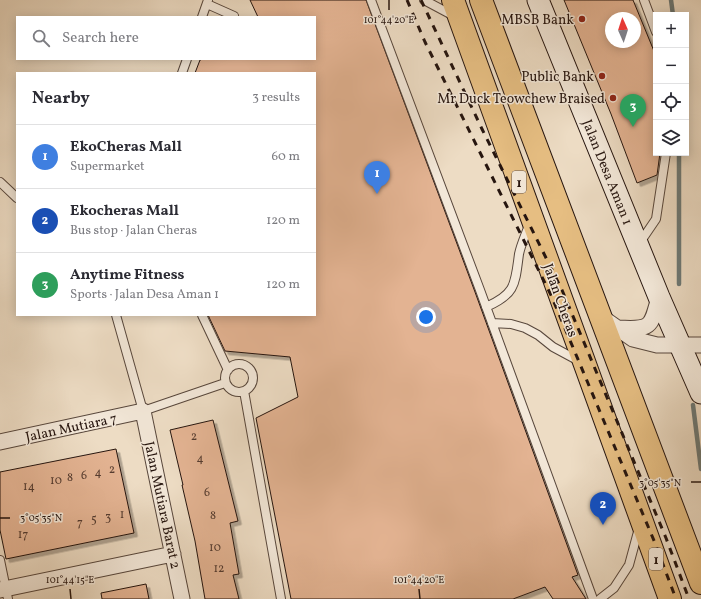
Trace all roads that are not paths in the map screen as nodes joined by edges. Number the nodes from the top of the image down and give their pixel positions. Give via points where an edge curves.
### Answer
1 (371, 0) edge
2 (424, 0) edge
3 (481, 0) edge
4 (538, 0) edge
5 (644, 0) edge
6 (207, 2) edge
7 (456, 10) edge
8 (202, 16) edge
9 (234, 16) dead end
10 (653, 24) edge
11 (187, 60) edge
12 (182, 72) edge
13 (666, 156) edge
14 (0, 182) edge
15 (16, 197) edge
16 (532, 218) junction
17 (638, 245) junction
18 (659, 296) junction
19 (486, 307) junction
20 (116, 316) edge
21 (202, 316) edge
22 (609, 322) junction
23 (492, 323) junction
24 (680, 344) junction
25 (701, 345) edge
26 (585, 364) junction
27 (701, 366) edge
28 (228, 370) junction
29 (225, 383) junction
30 (700, 390) edge
31 (244, 392) junction
32 (143, 411) junction
33 (0, 442) edge
34 (641, 520) junction
35 (173, 554) junction
36 (0, 560) edge
37 (700, 572) edge
38 (5, 593) edge
39 (182, 599) edge
40 (281, 599) edge
41 (593, 599) edge
42 (600, 599) edge
43 (670, 599) edge

1 - 19 lane
2 - 7 lane
3 - 22 highway, 1
4 - 17 street, Jalan Desa Aman 1
5 - 10 lane
6 - 8 lane
6 - 9 lane
7 - 16 highway, Jalan Cheras / 1
11 - 12 lane
13 - 17 lane via 656,219
14 - 15 lane
16 - 19 lane via 520,253 513,289
16 - 26 highway, Jalan Cheras / 1
17 - 18 street, Jalan Desa Aman 1
18 - 22 street via 654,317 650,324 643,328 634,329
18 - 24 street, Jalan Desa Aman 1
19 - 23 lane
20 - 32 lane
21 - 28 lane
22 - 24 street via 633,339 657,345
22 - 37 highway, 1
23 - 26 lane via 525,328
23 - 41 lane
24 - 25 street
24 - 30 street, Jalan Desa Aman 1
26 - 34 highway, Jalan Cheras / 1
27 - 30 street
28 - 29 lane
28 - 31 lane via 236,365 245,366 252,372 253,382
29 - 31 lane via 231,390
29 - 32 lane
31 - 40 lane
32 - 33 street, Jalan Mutiara 7
32 - 35 street, Jalan Mutiara Barat 2
34 - 42 lane via 629,564 614,588
34 - 43 highway, Jalan Cheras / 1
35 - 38 street
35 - 39 street, Jalan Mutiara Barat 2
36 - 38 lane

